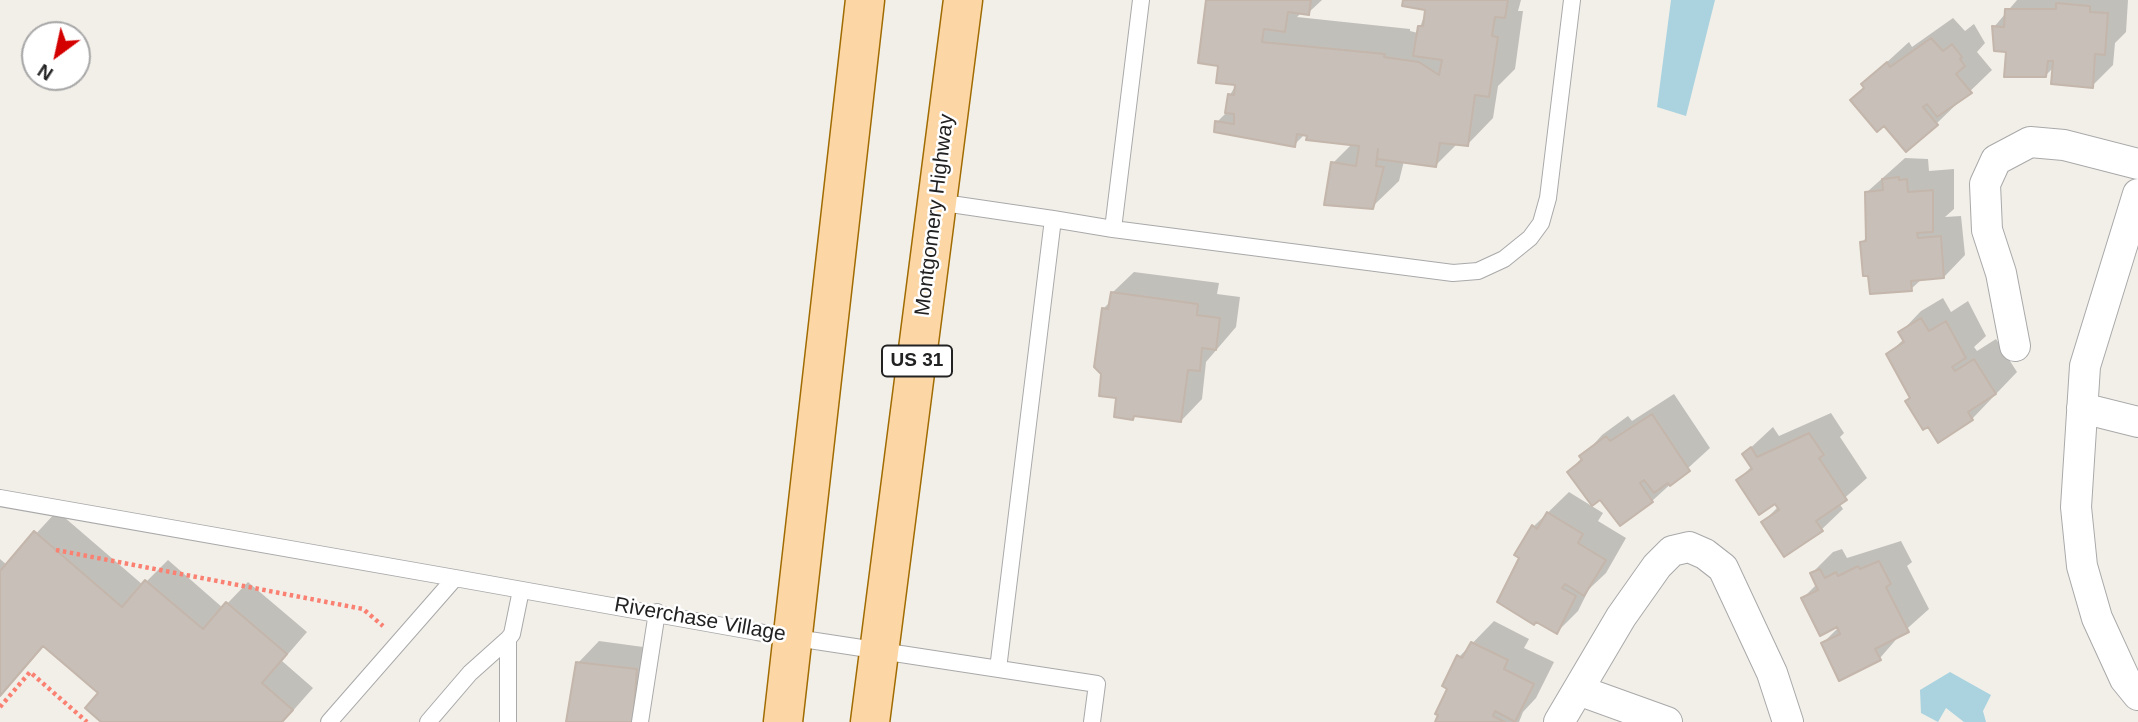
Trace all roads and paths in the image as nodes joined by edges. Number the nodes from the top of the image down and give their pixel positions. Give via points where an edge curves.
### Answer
1 (865, 0) edge
2 (963, 0) edge
3 (1141, 0) edge
4 (1572, 0) edge
5 (2138, 164) edge
6 (2138, 194) edge
7 (937, 201) junction
8 (1053, 219) junction
9 (1113, 229) junction
10 (2015, 346) dead end
11 (2081, 408) junction
12 (2138, 422) edge
13 (0, 498) edge
14 (57, 551) dead end
15 (455, 578) junction
16 (521, 590) junction
17 (657, 612) junction
18 (375, 635) dead end
19 (793, 636) junction
20 (508, 639) junction
21 (880, 651) junction
22 (998, 669) junction
23 (1578, 690) junction
24 (2138, 695) edge
25 (0, 707) edge
26 (87, 722) edge
27 (329, 722) edge
28 (428, 722) edge
29 (509, 722) edge
30 (640, 722) edge
31 (783, 722) edge
32 (870, 722) edge
33 (1092, 722) edge
34 (1559, 722) edge
35 (1667, 722) edge
36 (1788, 722) edge

1 - 19 main road
2 - 7 main road, Montgomery Highway / US 31
3 - 9 lane
4 - 9 lane via 1548,198 1541,223 1504,259 1478,271 1453,273
5 - 10 street via 2064,145 2030,142 1996,160 1985,184 1987,230 2001,273
6 - 11 street via 2085,366
7 - 8 lane
7 - 21 main road, Montgomery Highway / US 31
8 - 9 lane
8 - 22 lane
11 - 12 street
11 - 24 street via 2076,507 2082,566 2097,618 2125,679
13 - 15 lane, Riverchase Village
14 - 18 path via 363,609 383,626
15 - 16 lane, Riverchase Village
15 - 27 lane
16 - 17 lane, Riverchase Village
16 - 20 lane
17 - 19 lane, Riverchase Village
17 - 30 lane
19 - 21 lane, Riverchase Village
19 - 31 main road
20 - 28 lane via 470,673
20 - 29 lane
21 - 22 lane, Riverchase Village
21 - 32 main road, Montgomery Highway / US 31
22 - 33 lane, Riverchase Village via 1097,684
23 - 34 street
23 - 35 street
23 - 36 street via 1657,566 1672,551 1689,547 1723,568 1772,673
25 - 26 path via 30,672

